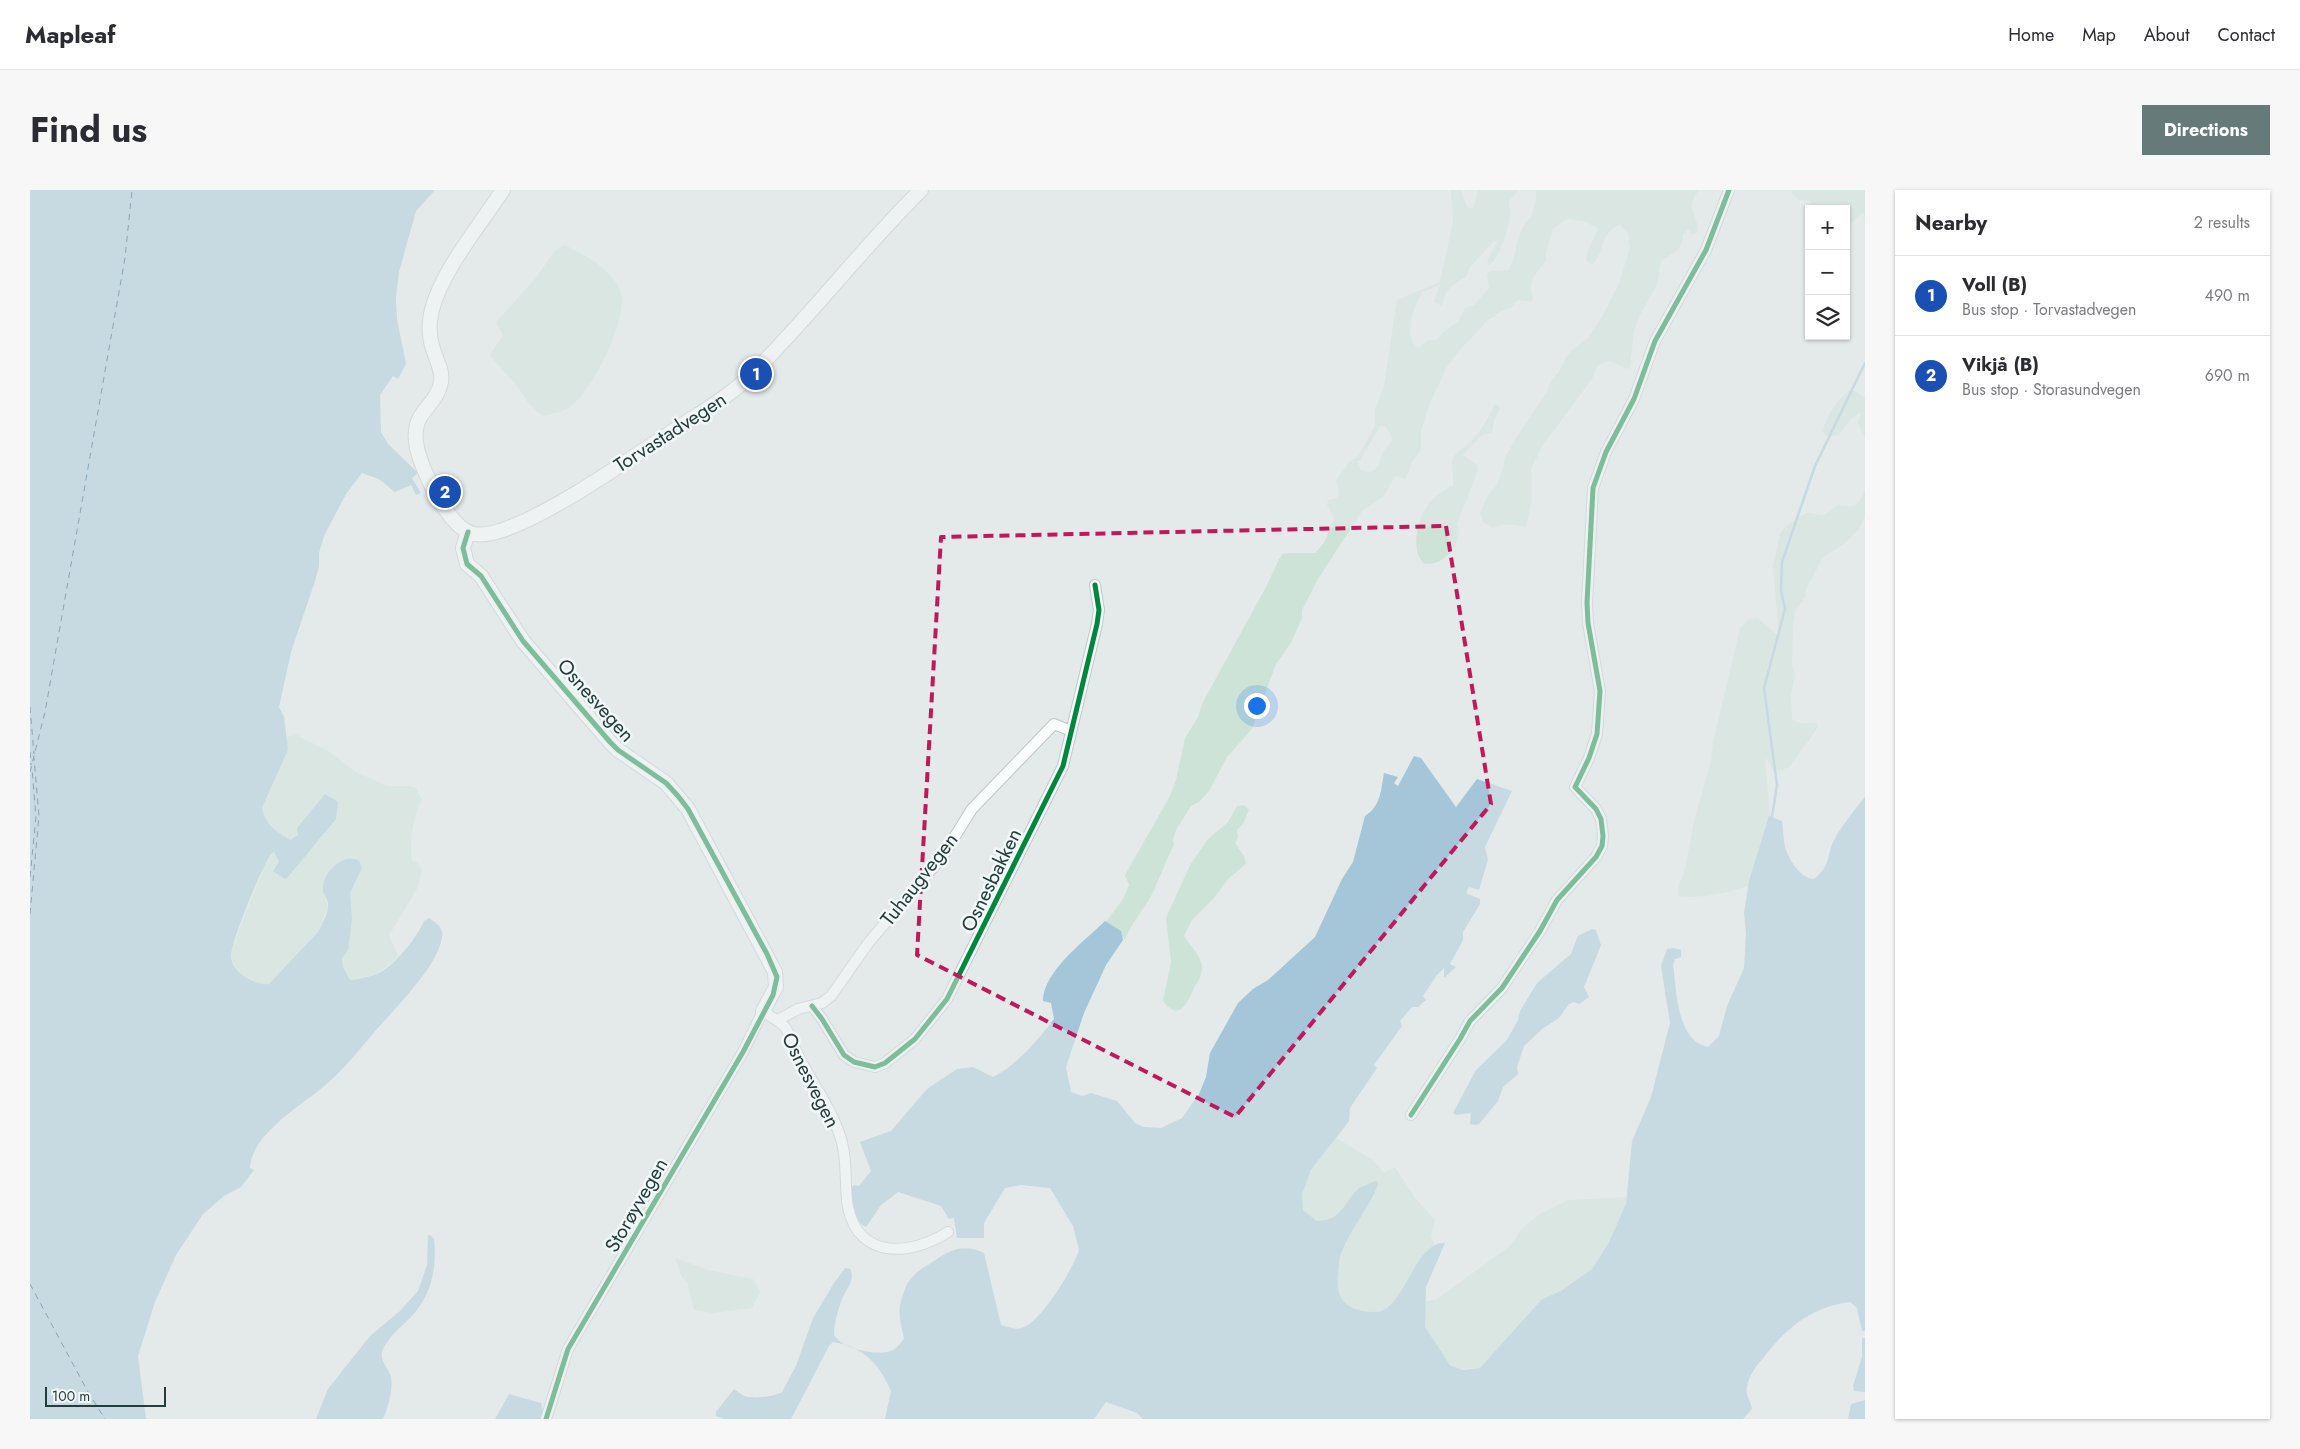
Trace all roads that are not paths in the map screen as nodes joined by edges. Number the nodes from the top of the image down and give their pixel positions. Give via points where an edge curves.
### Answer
1 (503, 190) edge
2 (921, 190) edge
3 (1729, 190) edge
4 (468, 532) junction
5 (1095, 585) dead end
6 (1071, 731) junction
7 (812, 1006) junction
8 (763, 1012) junction
9 (778, 1020) junction
10 (1411, 1115) dead end
11 (948, 1232) dead end
12 (546, 1419) edge

1 - 4 main road via 435,298 430,333 441,379 416,427 417,447 426,474 451,517
2 - 4 main road, Torvastadvegen via 734,390 628,460 533,517 491,532
3 - 10 street via 1706,250 1655,341 1634,399 1606,452 1593,488 1587,602 1600,691 1597,734 1590,758 1575,787 1596,809 1602,828 1602,846 1596,857 1556,900 1540,931 1502,988 1470,1020
4 - 8 main road, Osnesvegen via 463,548 467,564 481,576 523,641 610,742 666,783 688,809 775,972 776,987
5 - 6 street, Osnesbakken via 1099,610 1097,624
6 - 7 street, Tuhaugvegen via 1054,724 972,809 942,857 869,942 831,996
6 - 7 street, Osnesbakken via 1063,766 1000,897 947,999 916,1039 885,1064 864,1066 844,1055
7 - 9 street, Tuhaugvegen via 798,1009
8 - 9 street, Osnesvegen
8 - 12 street, Storøyvegen via 743,1052 568,1349
9 - 11 street, Osnesvegen via 787,1030 836,1125 843,1148 848,1208 858,1231 877,1245 896,1250 925,1244

